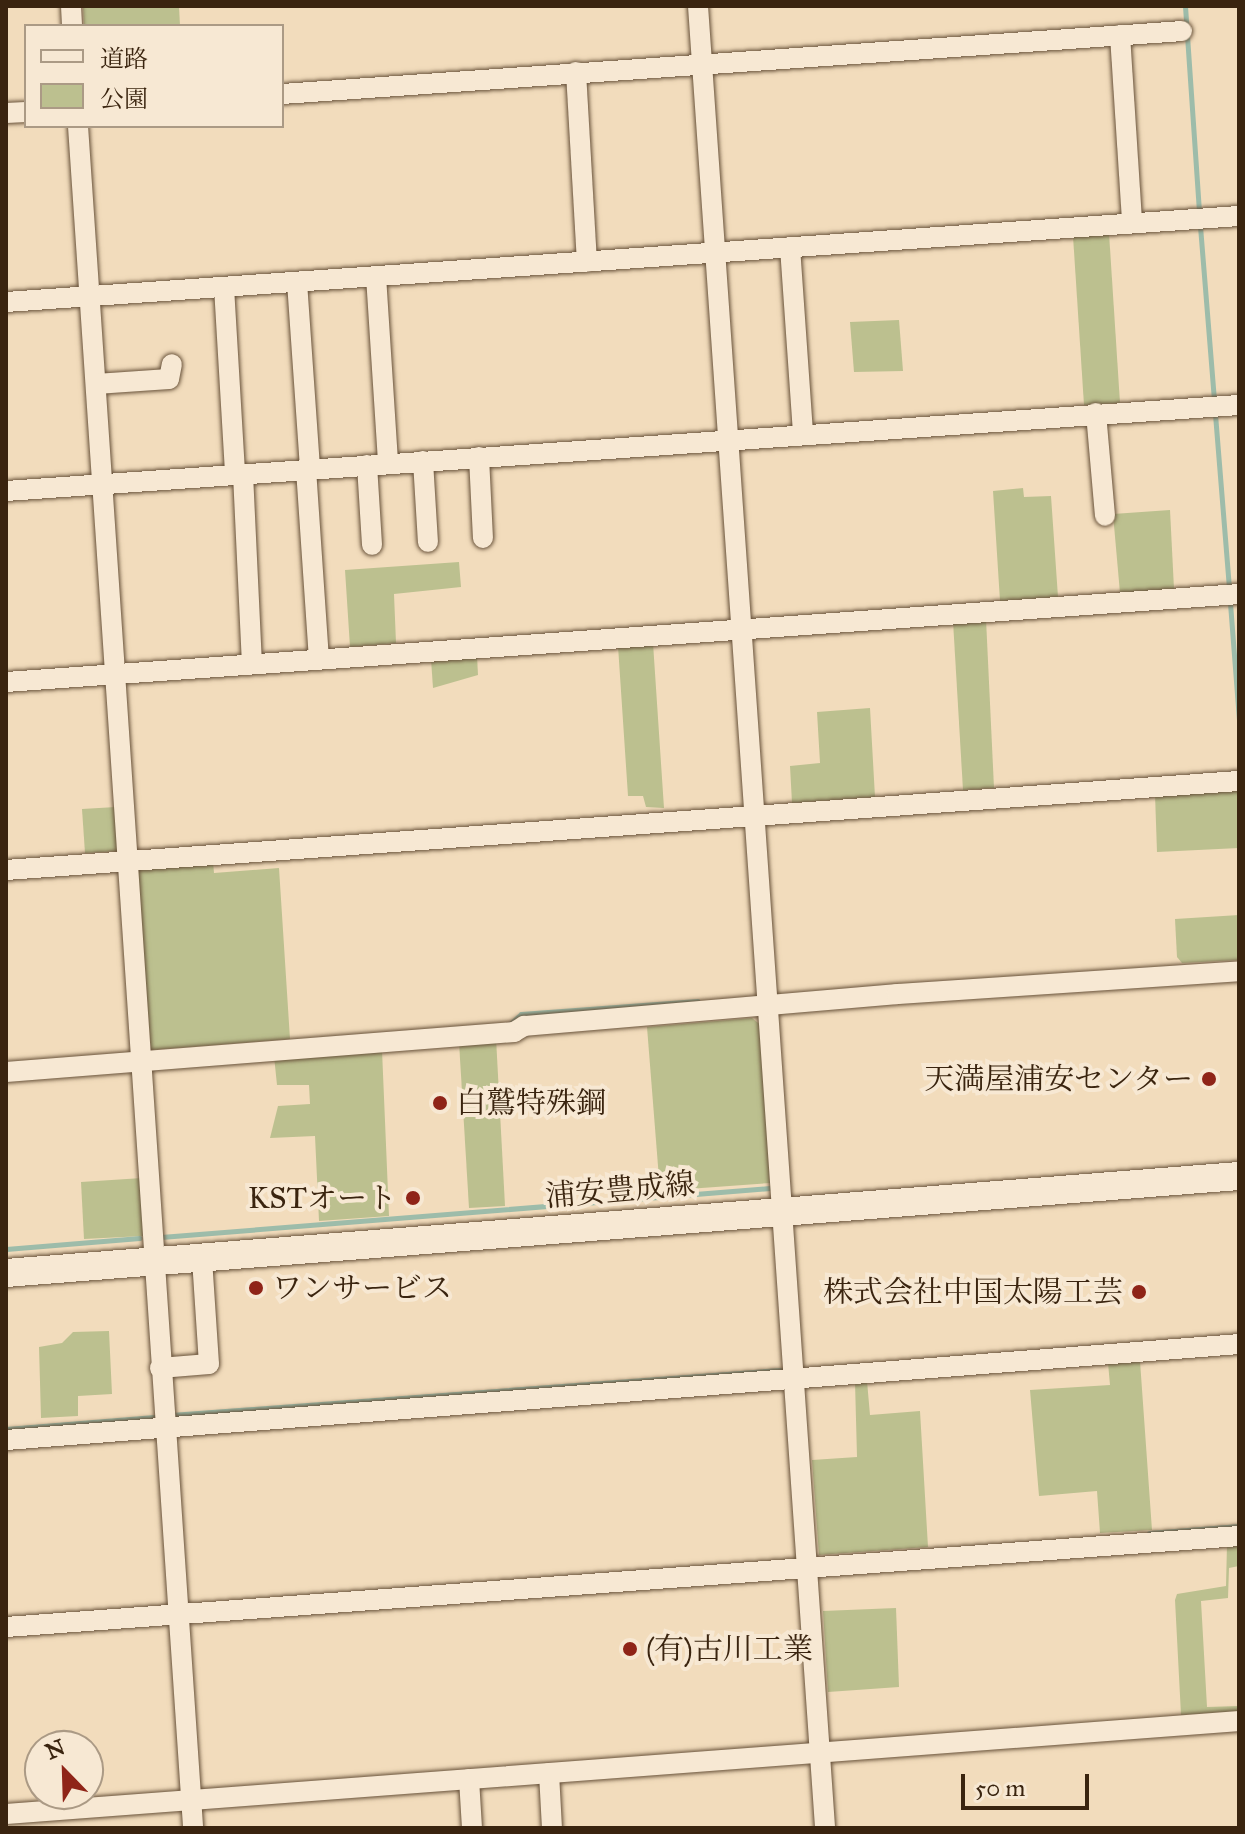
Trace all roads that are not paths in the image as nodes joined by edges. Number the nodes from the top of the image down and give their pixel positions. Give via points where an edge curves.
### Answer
1 (698, 6) edge
2 (1182, 31) dead end
3 (1120, 35) junction
4 (702, 63) junction
5 (576, 72) junction
6 (284, 94) edge
7 (78, 128) edge
8 (1239, 216) edge
9 (1132, 223) junction
10 (790, 247) junction
11 (713, 253) junction
12 (587, 258) junction
13 (376, 276) junction
14 (297, 282) junction
15 (224, 287) junction
16 (90, 296) junction
17 (6, 302) edge
18 (172, 364) dead end
19 (96, 384) junction
20 (1239, 405) edge
21 (1096, 413) junction
22 (802, 429) junction
23 (727, 439) junction
24 (479, 457) junction
25 (388, 459) junction
26 (423, 461) junction
27 (308, 465) junction
28 (367, 465) junction
29 (237, 470) junction
30 (103, 484) junction
31 (6, 491) edge
32 (1105, 516) dead end
33 (483, 538) dead end
34 (428, 542) dead end
35 (372, 545) dead end
36 (1239, 594) edge
37 (743, 629) junction
38 (318, 655) junction
39 (252, 660) junction
40 (115, 674) junction
41 (6, 682) edge
42 (1239, 781) edge
43 (755, 816) junction
44 (127, 861) junction
45 (6, 870) edge
46 (1239, 971) edge
47 (768, 1006) junction
48 (140, 1062) junction
49 (6, 1072) edge
50 (1239, 1176) edge
51 (782, 1211) junction
52 (202, 1258) junction
53 (152, 1261) junction
54 (6, 1273) edge
55 (1239, 1344) edge
56 (160, 1368) junction
57 (792, 1378) junction
58 (165, 1427) junction
59 (6, 1440) edge
60 (1239, 1536) edge
61 (807, 1566) junction
62 (177, 1615) junction
63 (6, 1627) edge
64 (1239, 1721) edge
65 (820, 1753) junction
66 (549, 1773) junction
67 (469, 1779) junction
68 (191, 1800) junction
69 (6, 1814) edge
70 (193, 1828) edge
71 (472, 1828) edge
72 (552, 1828) edge
73 (825, 1828) edge

1 - 4 street
2 - 3 street
3 - 4 street
3 - 9 street
4 - 5 street
4 - 11 street
5 - 6 street
5 - 12 street
7 - 16 street
8 - 9 street
9 - 10 street
10 - 11 street
10 - 22 street
11 - 12 street
11 - 23 street
12 - 13 street
13 - 14 street
13 - 25 street
14 - 15 street
14 - 27 street
15 - 16 street
15 - 29 street
16 - 17 street
16 - 19 street
18 - 19 street via 169,379
19 - 30 street
20 - 21 street
21 - 22 street
21 - 32 street
22 - 23 street
23 - 24 street
23 - 37 street
24 - 26 street
24 - 33 street
25 - 26 street
25 - 28 street
26 - 34 street
27 - 28 street
27 - 29 street
27 - 38 street
28 - 35 street
29 - 30 street
29 - 39 street
30 - 31 street
30 - 40 street
36 - 37 street
37 - 38 street
37 - 43 street
38 - 39 street
39 - 40 street
40 - 41 street
40 - 44 street
42 - 43 street
43 - 44 street
43 - 47 street
44 - 45 street
44 - 48 street
46 - 47 street
47 - 48 street
47 - 51 street
48 - 49 street
48 - 53 street
50 - 51 main road, 浦安豊成線
51 - 52 main road, 浦安豊成線
51 - 57 street
52 - 53 main road, 浦安豊成線
52 - 56 street via 209,1364
53 - 54 main road, 浦安豊成線
53 - 56 street
55 - 57 street
56 - 58 street
57 - 58 street
57 - 61 street
58 - 59 street
58 - 62 street
60 - 61 street
61 - 62 street
61 - 65 street
62 - 63 street
62 - 68 street
64 - 65 street
65 - 66 street
65 - 73 street
66 - 67 street
66 - 72 street
67 - 68 street
67 - 71 street
68 - 69 street
68 - 70 street

